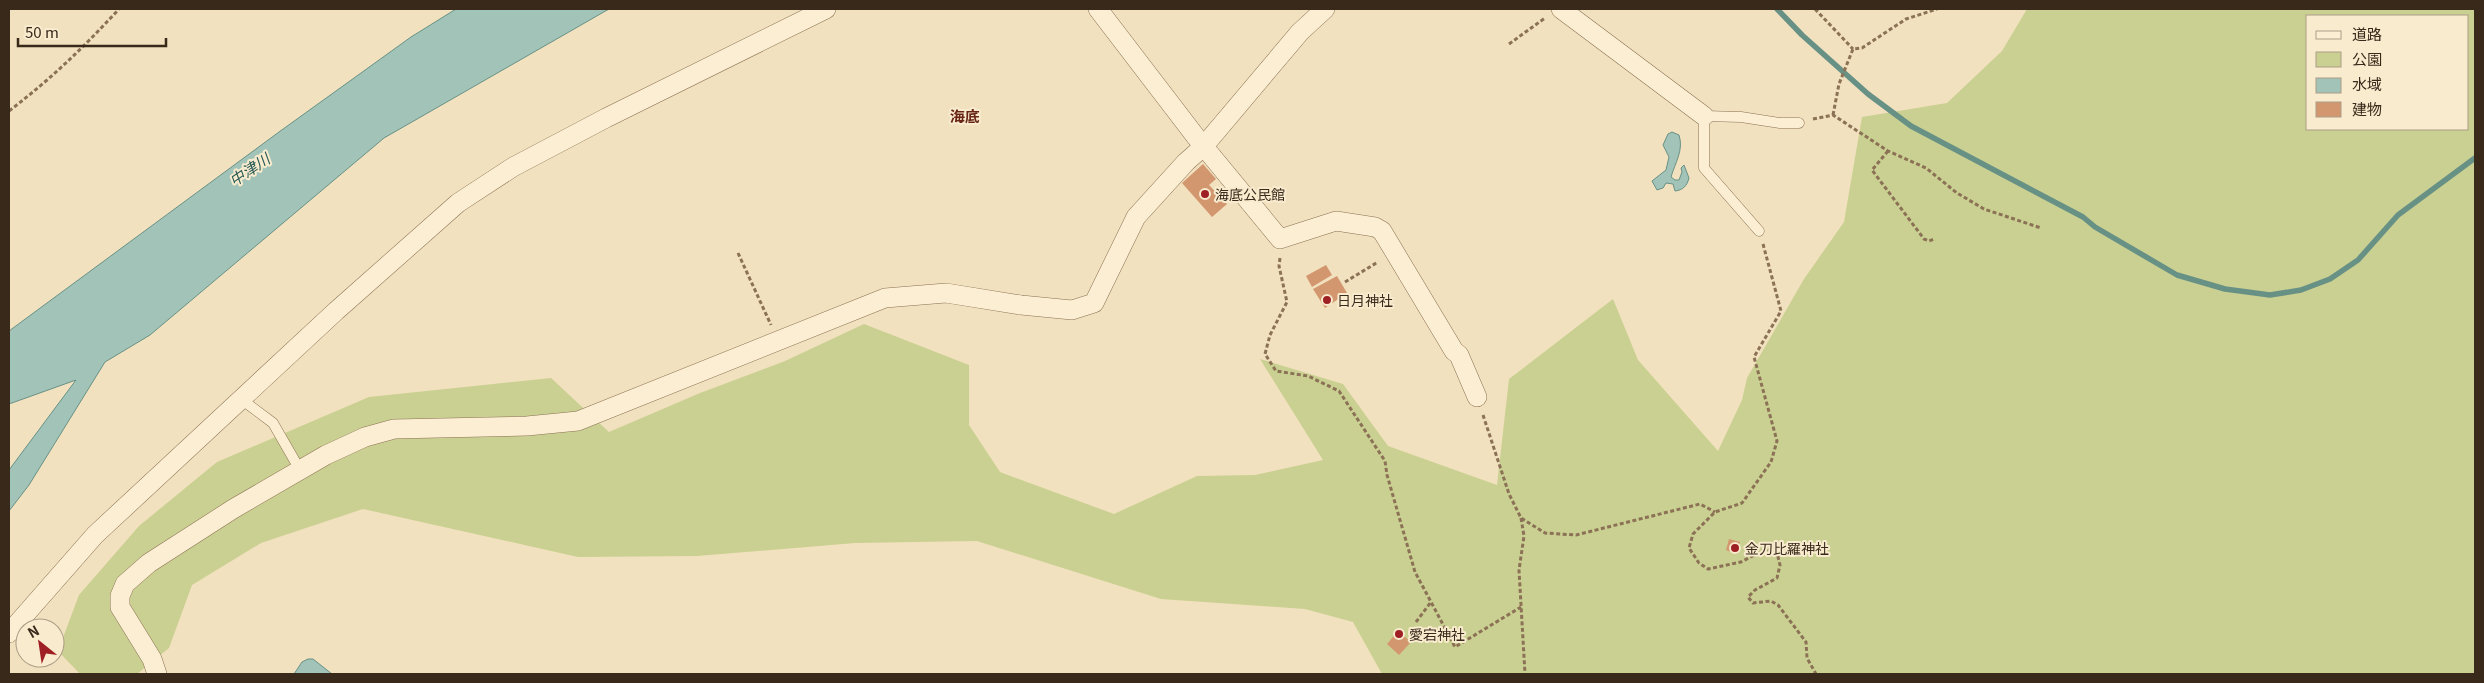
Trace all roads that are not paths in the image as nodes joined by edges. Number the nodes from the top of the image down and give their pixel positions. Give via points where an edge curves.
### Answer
1 (826, 9) edge
2 (1098, 9) edge
3 (1325, 9) edge
4 (1556, 11) edge
5 (1704, 116) junction
6 (1799, 123) road end
7 (1203, 147) junction
8 (1759, 231) road end
9 (1477, 397) road end
10 (241, 399) junction
11 (300, 470) junction
12 (9, 633) edge
13 (157, 674) edge

1 - 10 street via 513,167 458,203
2 - 7 street
3 - 7 street via 1300,32
4 - 5 street
5 - 6 lane
5 - 8 lane via 1704,168
7 - 9 street via 1280,239 1336,221 1382,231 1459,355
7 - 11 street via 1136,217 1094,303 1072,310 946,293 884,298 578,421 527,426 394,429 365,437
10 - 11 lane via 273,423
10 - 12 street via 96,535
11 - 13 street via 149,563 125,584 120,607 152,659

